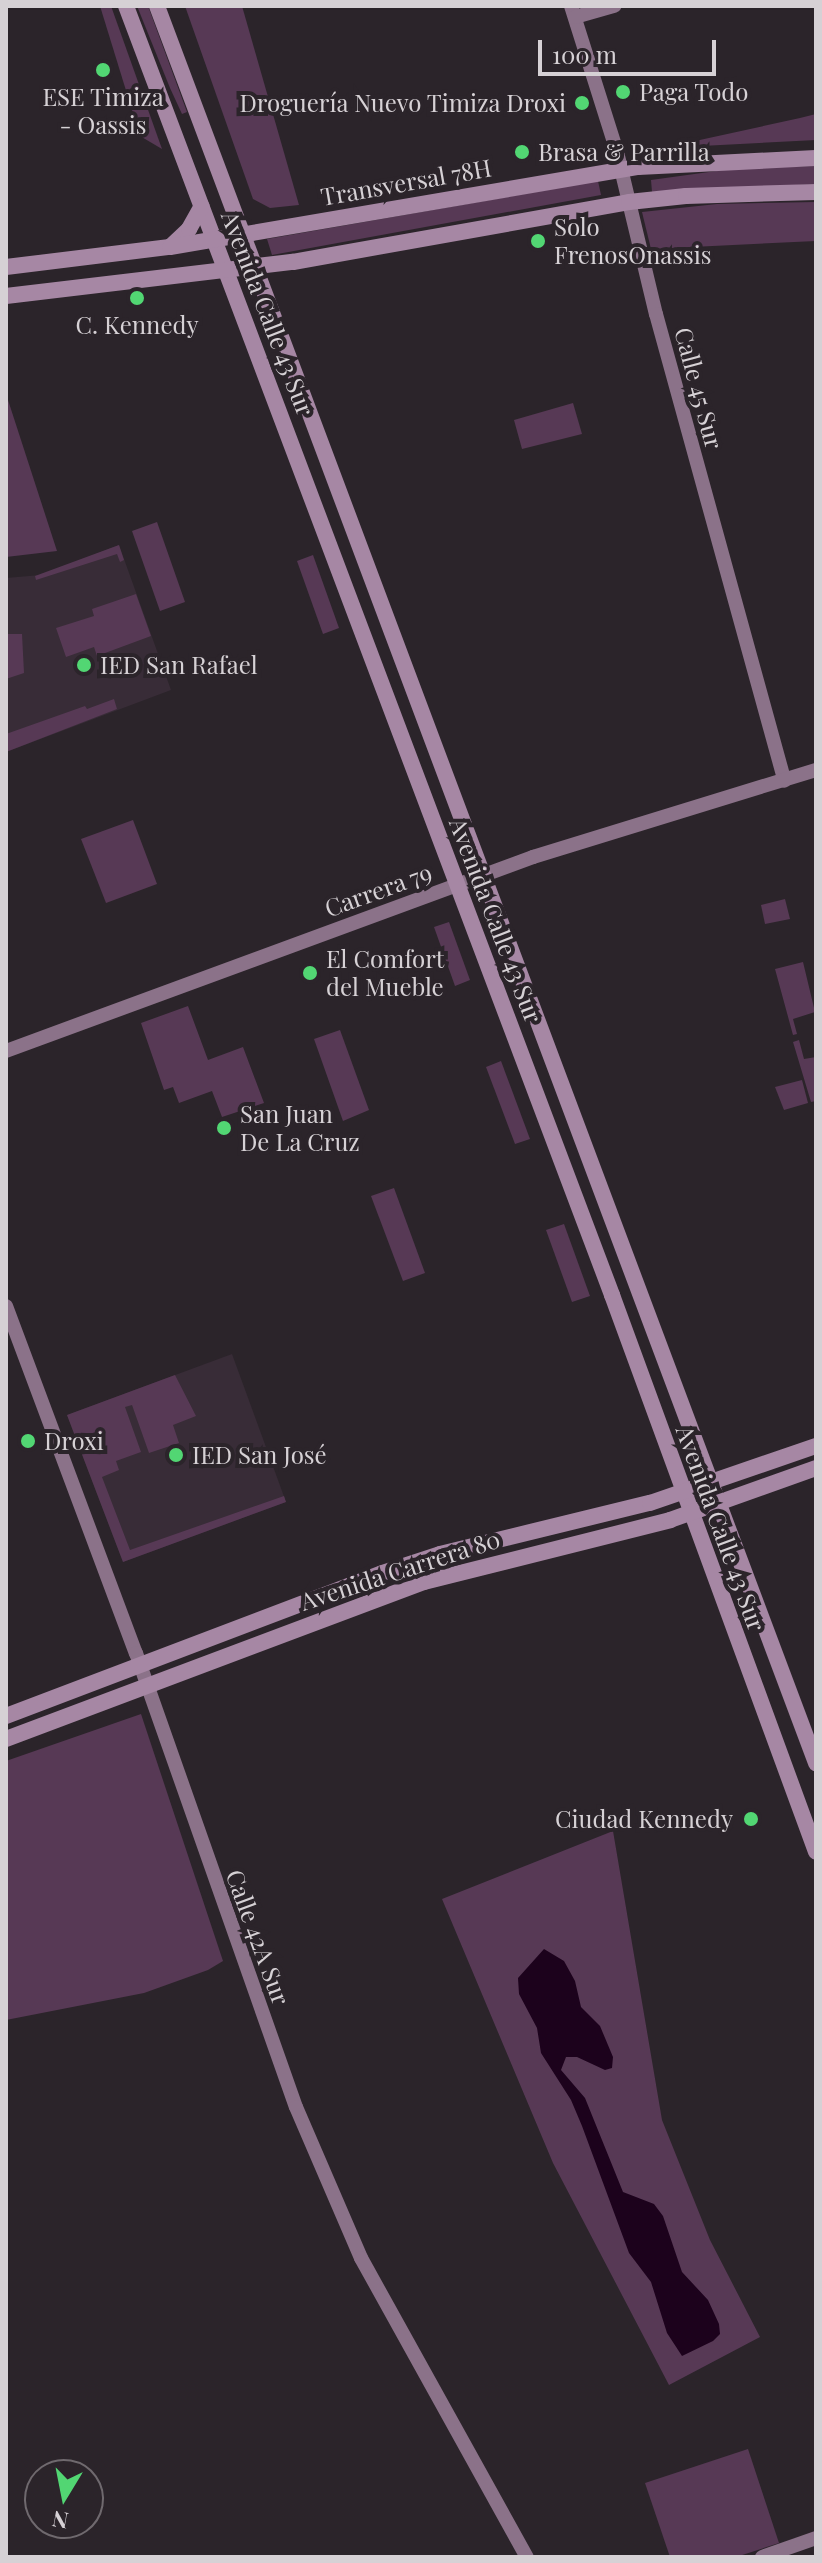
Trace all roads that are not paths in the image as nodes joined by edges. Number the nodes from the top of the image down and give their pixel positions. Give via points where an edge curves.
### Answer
1 (126, 6) edge
2 (157, 6) edge
3 (614, 6) edge
4 (573, 11) edge
5 (816, 158) edge
6 (621, 169) junction
7 (816, 192) edge
8 (629, 202) junction
9 (202, 206) junction
10 (243, 234) junction
11 (214, 239) junction
12 (170, 247) junction
13 (255, 266) junction
14 (6, 267) edge
15 (226, 270) junction
16 (6, 296) edge
17 (816, 770) edge
18 (785, 781) junction
19 (484, 875) junction
20 (457, 884) junction
21 (6, 1051) edge
22 (6, 1306) edge
23 (816, 1446) edge
24 (816, 1468) edge
25 (710, 1483) junction
26 (683, 1492) junction
27 (718, 1503) junction
28 (690, 1513) junction
29 (140, 1665) junction
30 (147, 1685) junction
31 (6, 1716) edge
32 (6, 1739) edge
33 (816, 1763) edge
34 (816, 1852) edge
35 (816, 2538) edge
36 (527, 2557) edge
37 (762, 2557) edge

1 - 9 main road, Avenida Calle 43 Sur
2 - 10 main road, Avenida Calle 43 Sur
3 - 4 street
4 - 6 street, Calle 45 Sur
5 - 6 main road, Transversal 78H
6 - 8 street, Calle 45 Sur
6 - 10 main road, Transversal 78H
7 - 8 main road
8 - 13 main road
8 - 18 street, Calle 45 Sur
9 - 11 main road, Avenida Calle 43 Sur
9 - 12 main road
10 - 11 main road, Transversal 78H
10 - 13 main road, Avenida Calle 43 Sur
11 - 12 main road, Transversal 78H
11 - 15 main road, Avenida Calle 43 Sur
12 - 14 main road, Transversal 78H
13 - 15 main road
13 - 19 main road, Avenida Calle 43 Sur
15 - 16 main road
15 - 20 main road, Avenida Calle 43 Sur
17 - 18 street, Carrera 79
18 - 19 street, Carrera 79
19 - 20 street, Carrera 79
19 - 25 main road, Avenida Calle 43 Sur
20 - 21 street, Carrera 79
20 - 26 main road, Avenida Calle 43 Sur
22 - 29 street, Calle 42A Sur
23 - 25 main road, Avenida Carrera 80
24 - 27 main road, Avenida Carrera 80
25 - 26 main road, Avenida Carrera 80
25 - 27 main road, Avenida Calle 43 Sur
26 - 28 main road, Avenida Calle 43 Sur
26 - 29 main road, Avenida Carrera 80 via 440,1554
27 - 28 main road, Avenida Carrera 80
27 - 33 main road, Avenida Calle 43 Sur
28 - 30 main road, Avenida Carrera 80 via 424,1582
28 - 34 main road, Avenida Calle 43 Sur
29 - 30 street, Calle 42A Sur
29 - 31 main road, Avenida Carrera 80
30 - 32 main road, Avenida Carrera 80
30 - 36 street, Calle 42A Sur via 275,2053 361,2258
35 - 37 street

